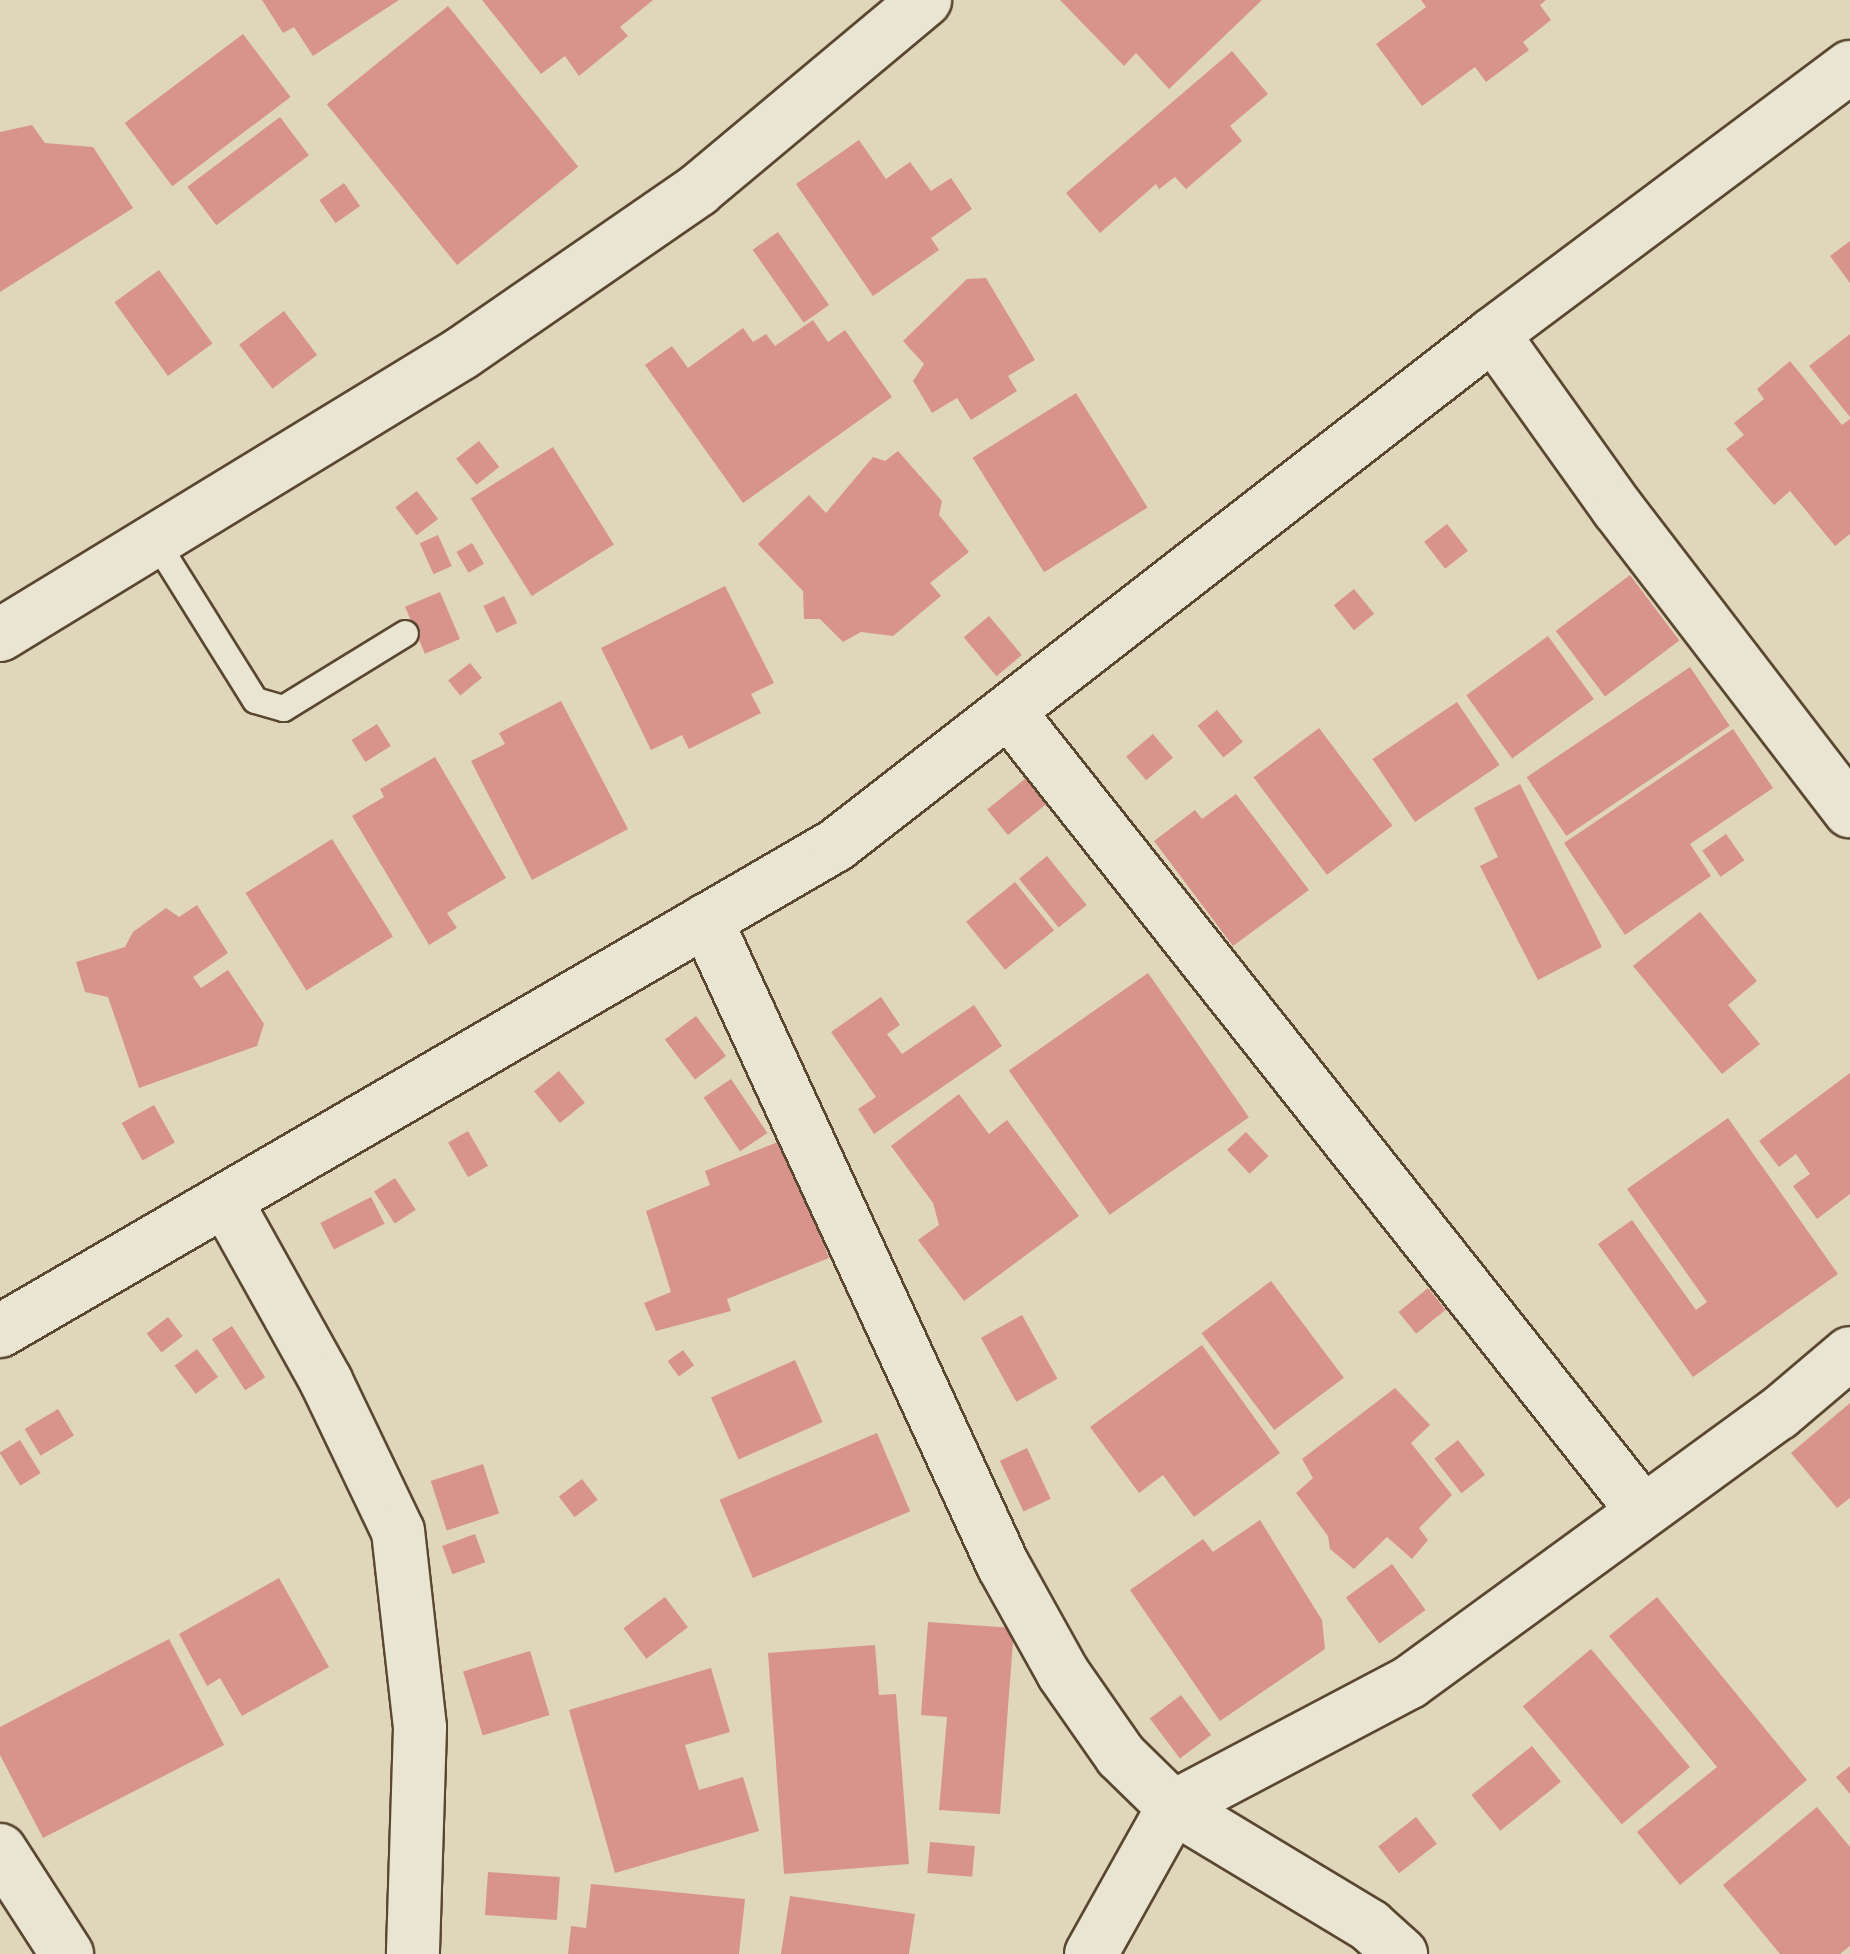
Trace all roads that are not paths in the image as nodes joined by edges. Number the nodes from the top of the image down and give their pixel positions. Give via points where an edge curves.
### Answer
1 (924, 0) edge
2 (1850, 67) edge
3 (1493, 334) junction
4 (153, 536) junction
5 (405, 633) dead end
6 (0, 635) edge
7 (1009, 712) junction
8 (1850, 811) edge
9 (706, 920) junction
10 (227, 1203) junction
11 (0, 1331) edge
12 (1850, 1353) edge
13 (1643, 1512) junction
14 (1173, 1807) junction
15 (0, 1850) edge
16 (67, 1954) edge
17 (413, 1954) edge
18 (1091, 1954) edge
19 (1401, 1954) edge

1 - 4 street via 854,66 666,212 462,353
2 - 3 street
3 - 7 street
3 - 8 street
4 - 5 lane via 255,700 283,708 299,701
4 - 6 street
7 - 9 street via 836,846
7 - 13 street
9 - 10 street
9 - 14 street via 1003,1565 1063,1673 1112,1742
10 - 11 street
10 - 17 street via 326,1381 398,1531 420,1728
12 - 13 street
13 - 14 street via 1410,1682
14 - 18 street
14 - 19 street via 1370,1926
15 - 16 street

